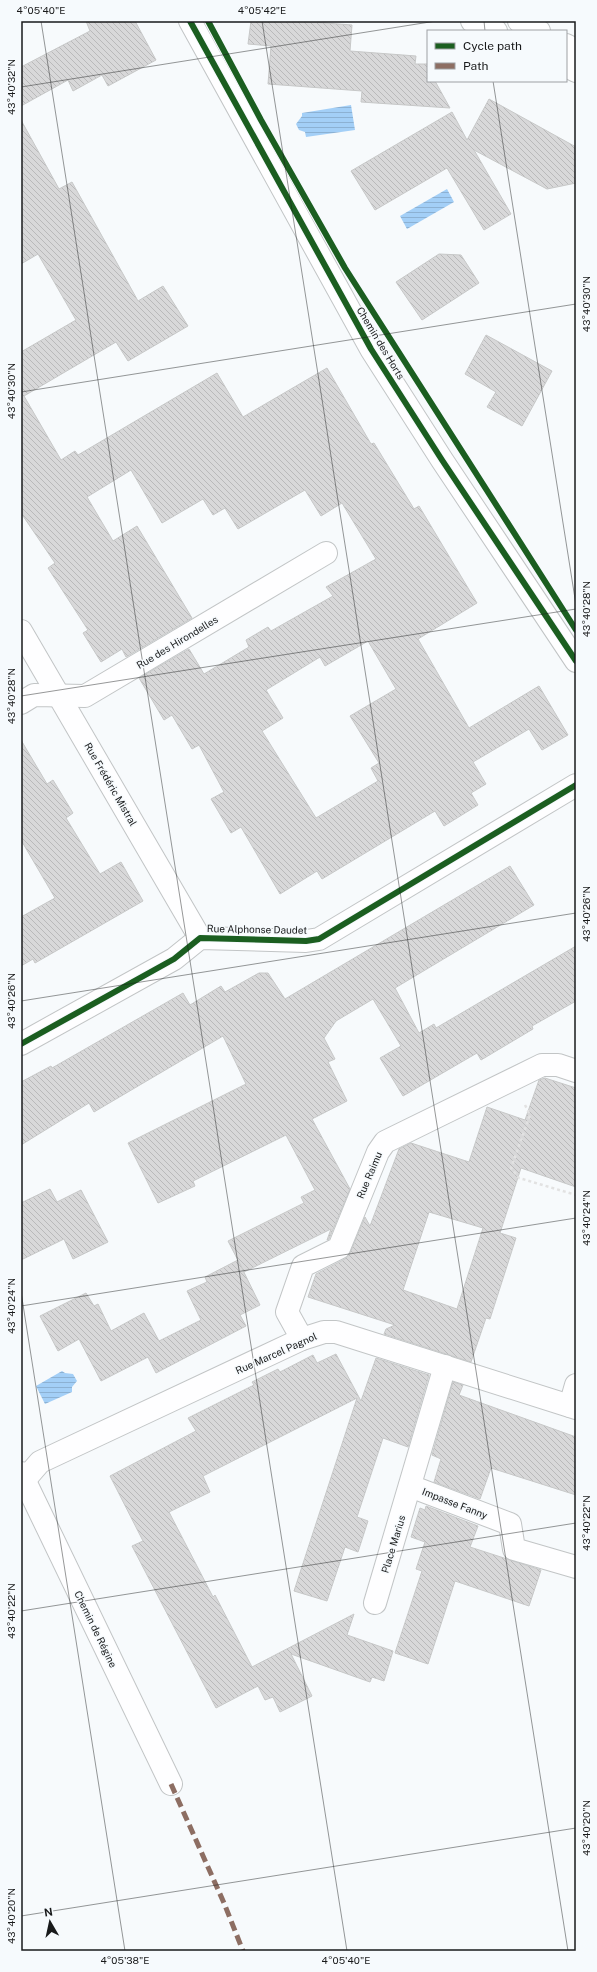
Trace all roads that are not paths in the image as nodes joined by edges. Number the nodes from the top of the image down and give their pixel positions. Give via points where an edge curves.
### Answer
1 (190, 21) edge
2 (472, 21) edge
3 (519, 21) edge
4 (494, 30) edge
5 (537, 30) edge
6 (567, 46) edge
7 (576, 50) edge
8 (567, 67) edge
9 (576, 72) edge
10 (326, 553) dead end
11 (21, 631) edge
12 (576, 662) edge
13 (59, 695) junction
14 (21, 703) edge
15 (576, 785) edge
16 (200, 938) junction
17 (21, 1044) edge
18 (576, 1071) edge
19 (302, 1339) junction
20 (445, 1366) junction
21 (576, 1385) edge
22 (573, 1407) edge
23 (22, 1479) edge
24 (410, 1486) junction
25 (576, 1567) edge
26 (375, 1603) dead end
27 (171, 1784) dead end

1 - 12 street, Chemin des Horts via 371,349
2 - 4 street
3 - 5 street
6 - 7 street
8 - 9 street
10 - 13 street, Rue des Hirondelles via 85,696
11 - 13 street, Rue Frédéric Mistral
13 - 14 street, Rue des Hirondelles via 34,695
13 - 16 street, Rue Frédéric Mistral
15 - 16 street, Rue Alphonse Daudet via 319,939 306,941
16 - 17 street, Rue Alphonse Daudet via 174,959
18 - 19 street, Rue Raimu via 558,1065 542,1065 385,1142 378,1152 339,1248 303,1266 287,1312
19 - 20 street, Rue Marcel Pagnol via 324,1332 336,1332
19 - 23 street, Rue Marcel Pagnol via 40,1462
20 - 22 street, Rue Marcel Pagnol
20 - 24 street, Impasse Fanny
21 - 22 street, Rue Marcel Pagnol
23 - 27 street, Chemin de Régine
24 - 25 street, Impasse Fanny via 510,1524 514,1549
24 - 26 street, Place Marius

